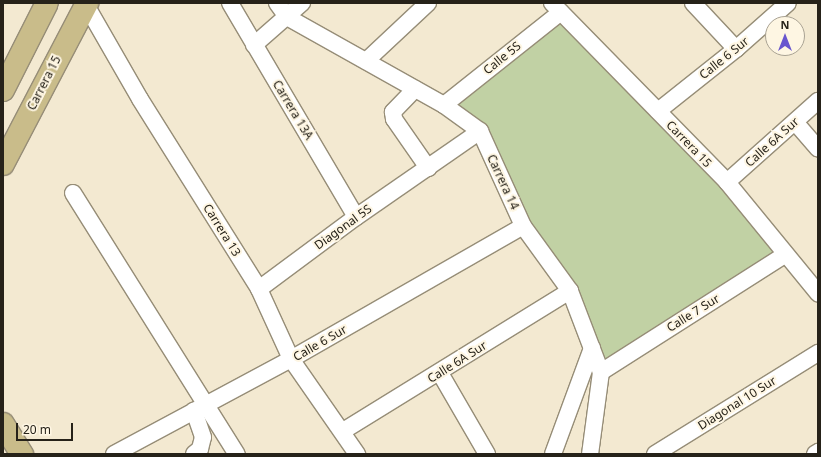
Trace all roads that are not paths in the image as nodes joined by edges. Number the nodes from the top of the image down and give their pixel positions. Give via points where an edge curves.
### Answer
1 (47, 3) edge
2 (230, 3) edge
3 (277, 3) edge
4 (302, 3) edge
5 (428, 3) edge
6 (693, 3) edge
7 (788, 3) edge
8 (86, 4) edge
9 (556, 7) edge
10 (287, 17) junction
11 (254, 45) junction
12 (736, 49) junction
13 (366, 61) junction
14 (415, 89) junction
15 (3, 90) edge
16 (818, 101) edge
17 (444, 105) junction
18 (658, 111) junction
19 (795, 122) junction
20 (480, 131) junction
21 (818, 148) edge
22 (3, 164) edge
23 (428, 168) junction
24 (727, 182) junction
25 (73, 193) dead end
26 (356, 217) junction
27 (523, 226) junction
28 (786, 254) junction
29 (259, 289) junction
30 (570, 291) junction
31 (818, 293) edge
32 (592, 348) junction
33 (818, 353) edge
34 (291, 359) junction
35 (601, 372) junction
36 (440, 373) junction
37 (201, 408) junction
38 (3, 424) edge
39 (343, 431) junction
40 (818, 452) edge
41 (22, 454) edge
42 (114, 454) edge
43 (194, 454) edge
44 (237, 454) edge
45 (357, 454) edge
46 (487, 454) edge
47 (553, 454) edge
48 (590, 454) edge
49 (655, 454) edge
50 (815, 454) edge

1 - 15 main road
2 - 11 street, Carrera 13A
3 - 10 street, Carrera 14
4 - 10 street
5 - 13 street
6 - 12 street
7 - 12 street, Calle 6 Sur
8 - 22 main road, Carrera 15
8 - 29 street, Carrera 13 via 140,99
9 - 17 street, Calle 5S
9 - 18 street, Carrera 15
10 - 11 street
10 - 13 street, Carrera 14
11 - 26 street, Carrera 13A
12 - 18 street, Calle 6 Sur
13 - 14 street, Carrera 14
14 - 17 street, Carrera 14
14 - 23 street via 393,112 394,118
16 - 19 street, Calle 6A Sur
17 - 20 street, Carrera 14
18 - 24 street, Carrera 15
19 - 21 street
19 - 24 street, Calle 6A Sur
20 - 23 street, Diagonal 5S
20 - 27 street, Carrera 14
23 - 26 street, Diagonal 5S
24 - 28 street, Carrera 15
25 - 37 street
26 - 29 street, Diagonal 5S
27 - 30 street, Carrera 14
27 - 34 street, Calle 6 Sur
28 - 31 street, Carrera 15
28 - 35 street, Calle 7 Sur
29 - 34 street, Carrera 13
30 - 32 street, Carrera 14
30 - 36 street, Calle 6A Sur
32 - 35 street, Carrera 14
32 - 47 street
33 - 49 street, Diagonal 10 Sur
34 - 37 street, Calle 6 Sur
34 - 39 street, Carrera 13
35 - 48 street, Carrera 14
36 - 39 street, Calle 6A Sur
36 - 46 street
37 - 42 street, Calle 6 Sur
37 - 43 street via 203,437 200,450
37 - 44 street
38 - 41 main road
39 - 45 street, Carrera 13
40 - 50 street

